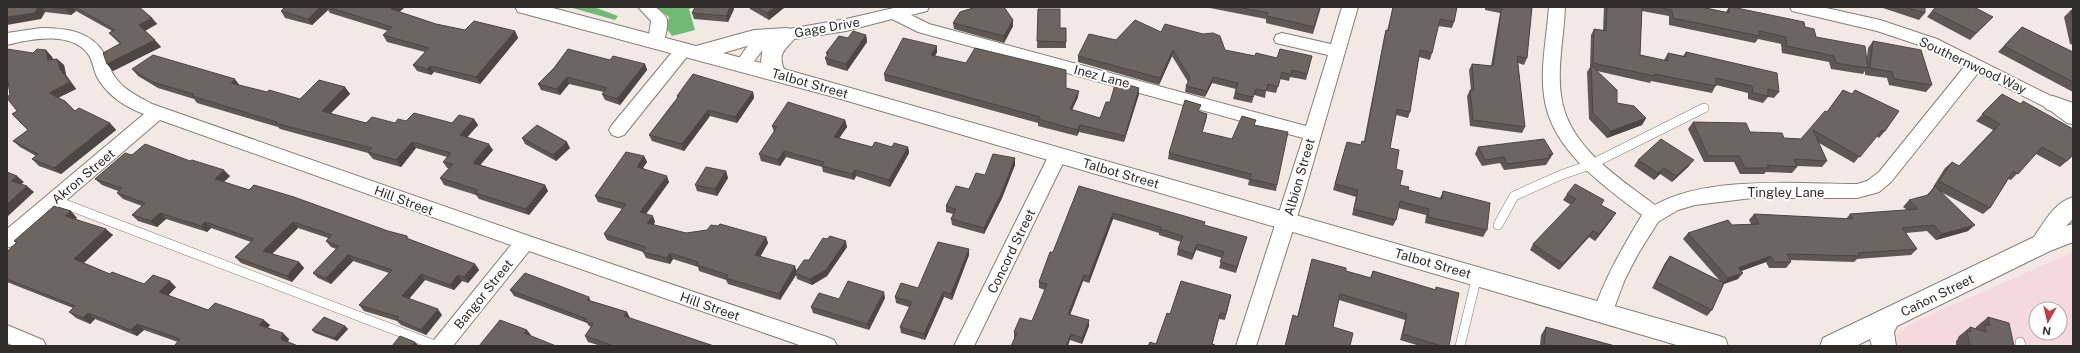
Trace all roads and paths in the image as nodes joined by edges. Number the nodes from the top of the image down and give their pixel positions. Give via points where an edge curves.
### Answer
1 (525, 7) edge
2 (646, 7) edge
3 (921, 7) edge
4 (1350, 7) edge
5 (1557, 7) edge
6 (1798, 7) edge
7 (894, 14) junction
8 (787, 35) junction
9 (7, 39) edge
10 (1282, 39) dead end
11 (656, 42) junction
12 (690, 51) junction
13 (1337, 51) junction
14 (743, 64) junction
15 (1976, 64) junction
16 (776, 73) junction
17 (2053, 104) junction
18 (1704, 108) dead end
19 (2073, 111) edge
20 (158, 112) junction
21 (2073, 118) edge
22 (618, 130) dead end
23 (1312, 134) junction
24 (1058, 155) junction
25 (1592, 164) junction
26 (54, 200) junction
27 (2073, 206) edge
28 (1654, 214) junction
29 (1286, 220) junction
30 (1498, 225) dead end
31 (2073, 233) edge
32 (7, 240) edge
33 (525, 242) junction
34 (2042, 244) junction
35 (1477, 276) junction
36 (1603, 312) junction
37 (1888, 319) junction
38 (437, 346) edge
39 (441, 346) edge
40 (827, 346) edge
41 (964, 346) edge
42 (1246, 346) edge
43 (1460, 346) edge
44 (1716, 346) edge
45 (1832, 346) edge
46 (1884, 346) edge

1 - 11 main road, Talbot Street
2 - 11 street via 659,20
3 - 7 street, Gage Drive
4 - 13 street, Albion Street
5 - 25 street via 1552,96 1558,121 1571,141
6 - 15 street, Southernwood Way via 1880,26 1931,43
7 - 8 street, Gage Drive
7 - 23 street, Inez Lane via 924,28
8 - 12 main road via 754,37 714,49
8 - 14 street, Gage Drive via 763,40
8 - 16 main road via 775,44 770,52 770,60
9 - 20 street, Hill Street via 47,34 69,36 84,42 95,52 114,88 135,103
10 - 13 street
11 - 12 main road, Talbot Street
12 - 14 main road, Talbot Street
12 - 22 street
13 - 23 street, Albion Street
14 - 16 main road, Talbot Street
15 - 17 street, Southernwood Way
15 - 28 street, Tingley Lane via 1885,177 1873,187 1857,191 1725,192 1679,201
16 - 24 main road, Talbot Street
17 - 19 main road
17 - 21 street, Southernwood Way
18 - 25 lane
20 - 26 street, Akron Street
20 - 33 street, Hill Street
23 - 29 street, Albion Street
24 - 29 main road, Talbot Street
24 - 41 street, Concord Street
25 - 28 street
25 - 30 lane via 1514,196
26 - 32 street, Akron Street
26 - 38 lane
27 - 34 main road via 2060,217
28 - 36 street, Tingley Lane via 1631,246 1609,292
29 - 35 main road, Talbot Street
29 - 42 street, Albion Street
31 - 34 main road, Cañon Street
33 - 39 street, Bangor Street
33 - 40 street, Hill Street
34 - 37 main road, Cañon Street
35 - 36 main road, Talbot Street
35 - 43 lane
36 - 44 main road, Talbot Street
37 - 45 main road, Cañon Street
37 - 46 main road via 1881,331

